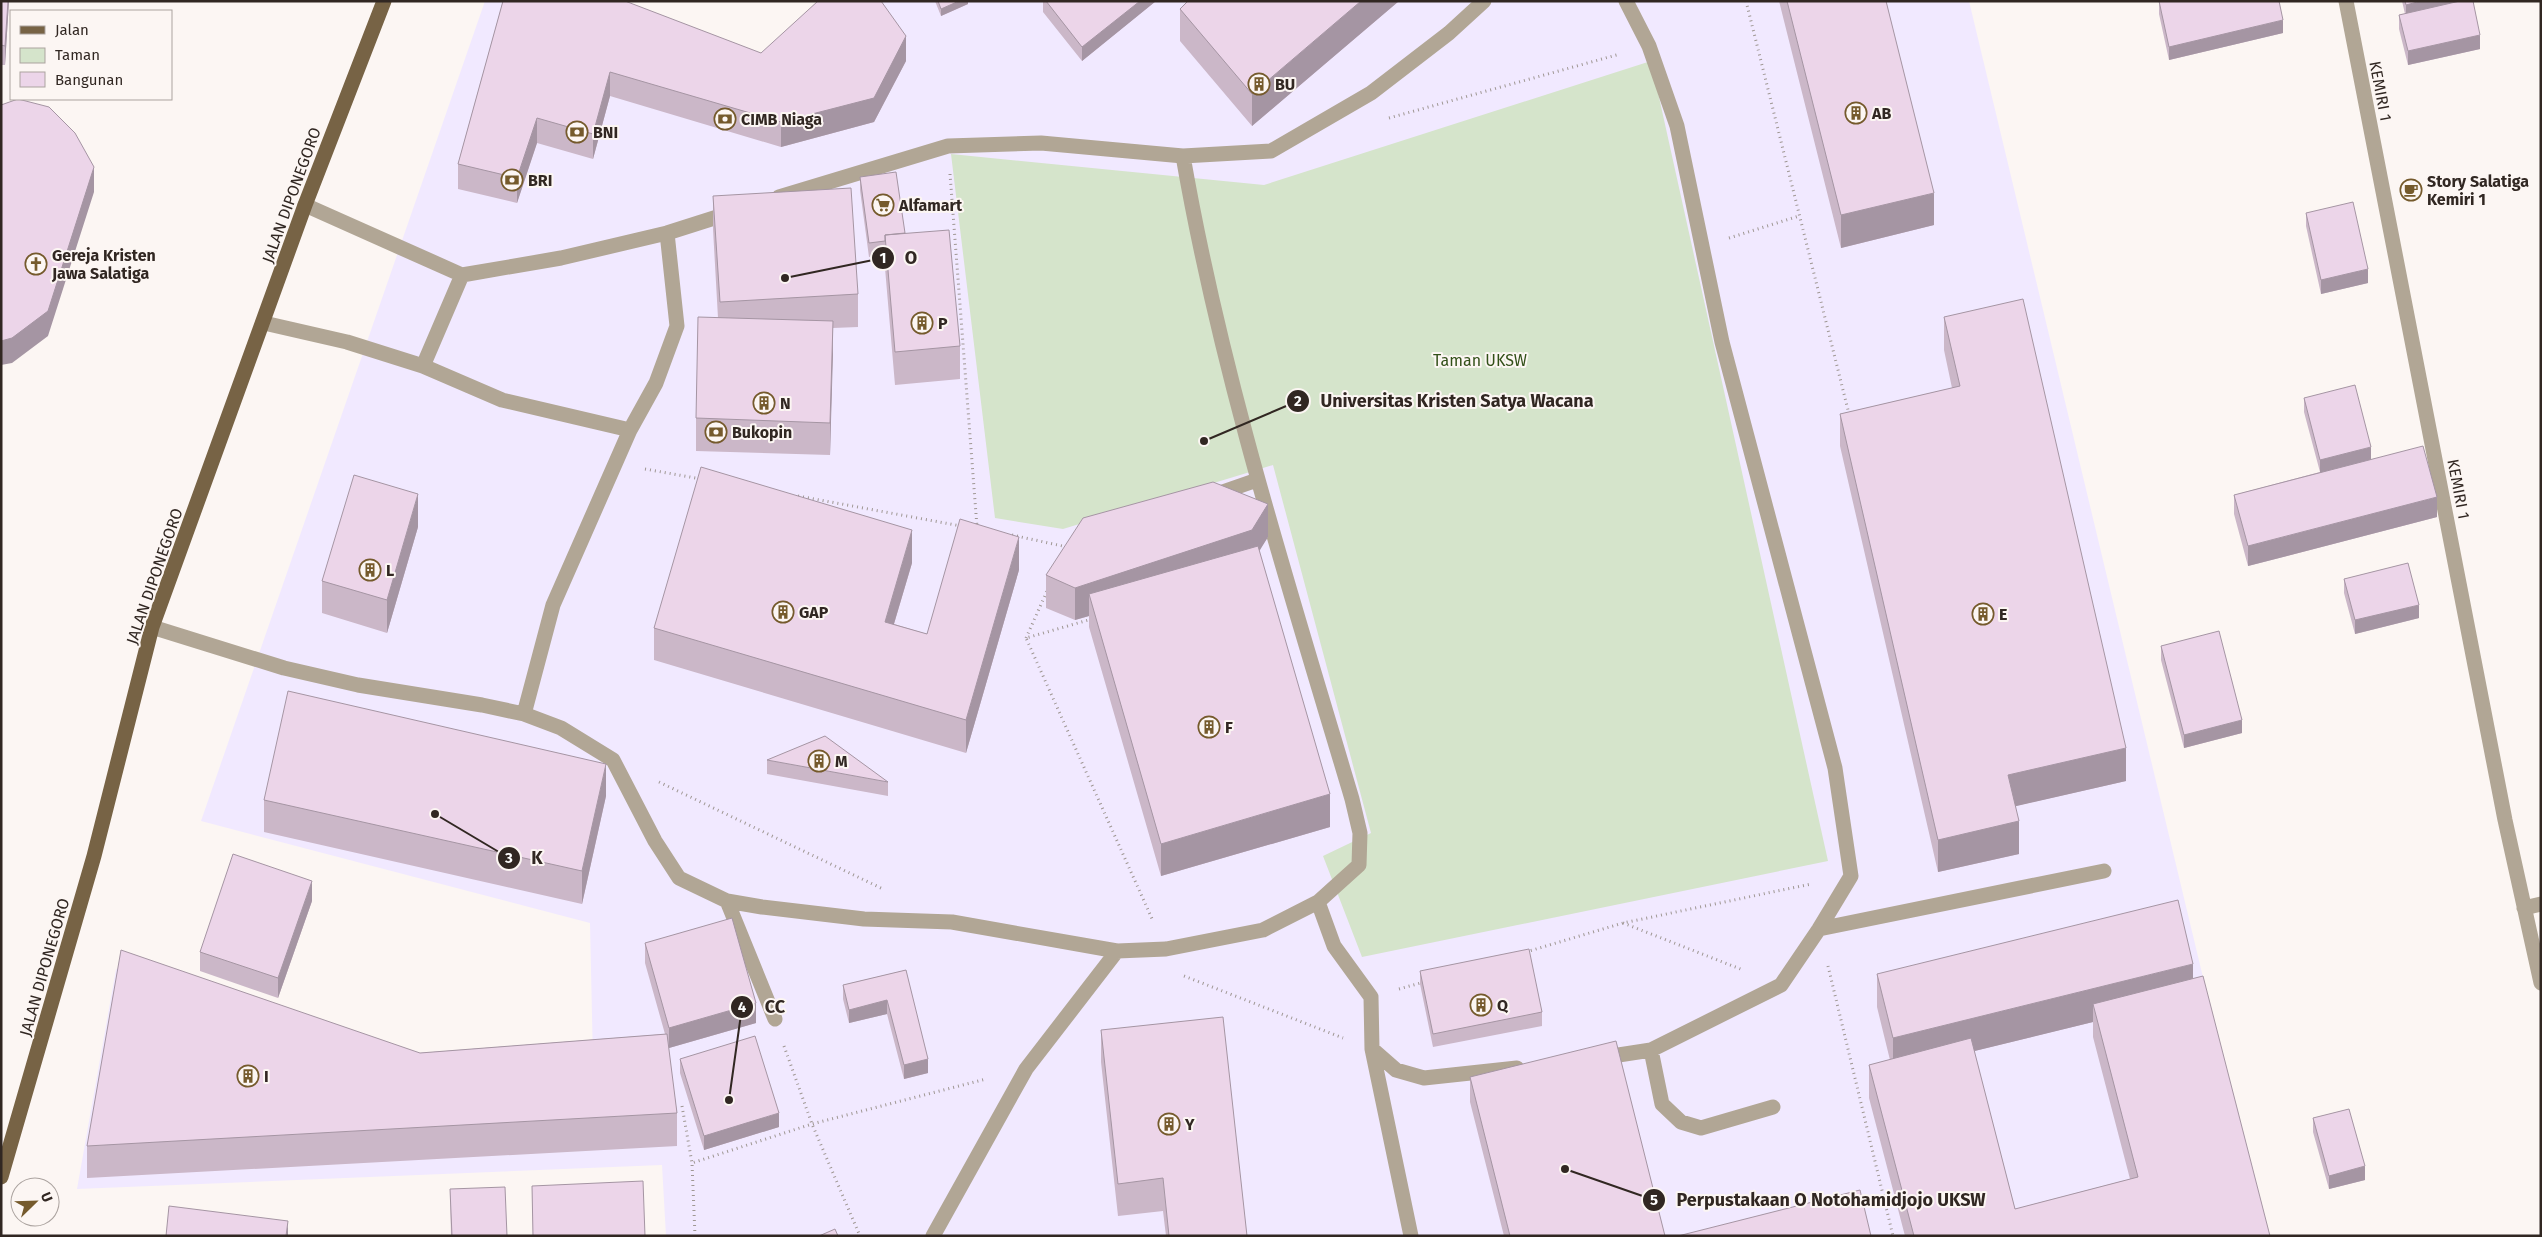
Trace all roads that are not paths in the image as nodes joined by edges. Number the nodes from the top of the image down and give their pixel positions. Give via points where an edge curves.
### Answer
1 (384, 1) edge
2 (1484, 1) edge
3 (1626, 1) edge
4 (2346, 1) edge
5 (1184, 156) junction
6 (761, 203) edge
7 (305, 205) junction
8 (743, 209) edge
9 (667, 233) junction
10 (462, 275) junction
11 (264, 323) junction
12 (423, 366) junction
13 (630, 430) junction
14 (1257, 480) junction
15 (1194, 502) edge
16 (152, 627) junction
17 (524, 714) junction
18 (2104, 871) dead end
19 (727, 901) junction
20 (1318, 902) junction
21 (2541, 904) edge
22 (2524, 908) junction
23 (1820, 929) junction
24 (1118, 951) junction
25 (2541, 983) edge
26 (775, 1019) road end
27 (1372, 1049) junction
28 (1651, 1050) junction
29 (1587, 1059) edge
30 (1532, 1067) edge
31 (1773, 1108) dead end
32 (1, 1177) edge
33 (933, 1236) edge
34 (1411, 1236) edge

1 - 7 main road, JALAN DIPONEGORO
2 - 5 street via 1449,33 1371,93 1271,151
3 - 23 street via 1649,46 1677,126 1722,342 1835,768 1851,876
4 - 22 street, KEMIRI 1
5 - 6 street via 1041,144 948,146
5 - 14 street via 1194,218
7 - 10 street
7 - 11 main road, JALAN DIPONEGORO
8 - 9 street
9 - 10 street via 560,258
9 - 13 street via 677,326 656,383
10 - 12 street
11 - 12 street via 347,342
11 - 16 main road, JALAN DIPONEGORO
12 - 13 street via 502,400
13 - 17 street via 553,605
14 - 15 street
14 - 20 street via 1360,833 1359,865
16 - 17 street via 302,672
16 - 32 main road, JALAN DIPONEGORO via 94,856
17 - 19 street via 561,728 613,760 655,841 679,878
18 - 23 street
19 - 24 street via 864,919 952,922
19 - 26 street
20 - 24 street via 1263,930 1166,949
20 - 27 street via 1334,946 1371,997
21 - 22 street
22 - 25 street, KEMIRI 1
23 - 28 street via 1781,985
24 - 33 street via 1026,1069
27 - 30 street via 1396,1070 1424,1078
27 - 34 street
28 - 29 street
28 - 31 street via 1662,1104 1681,1122 1701,1128

